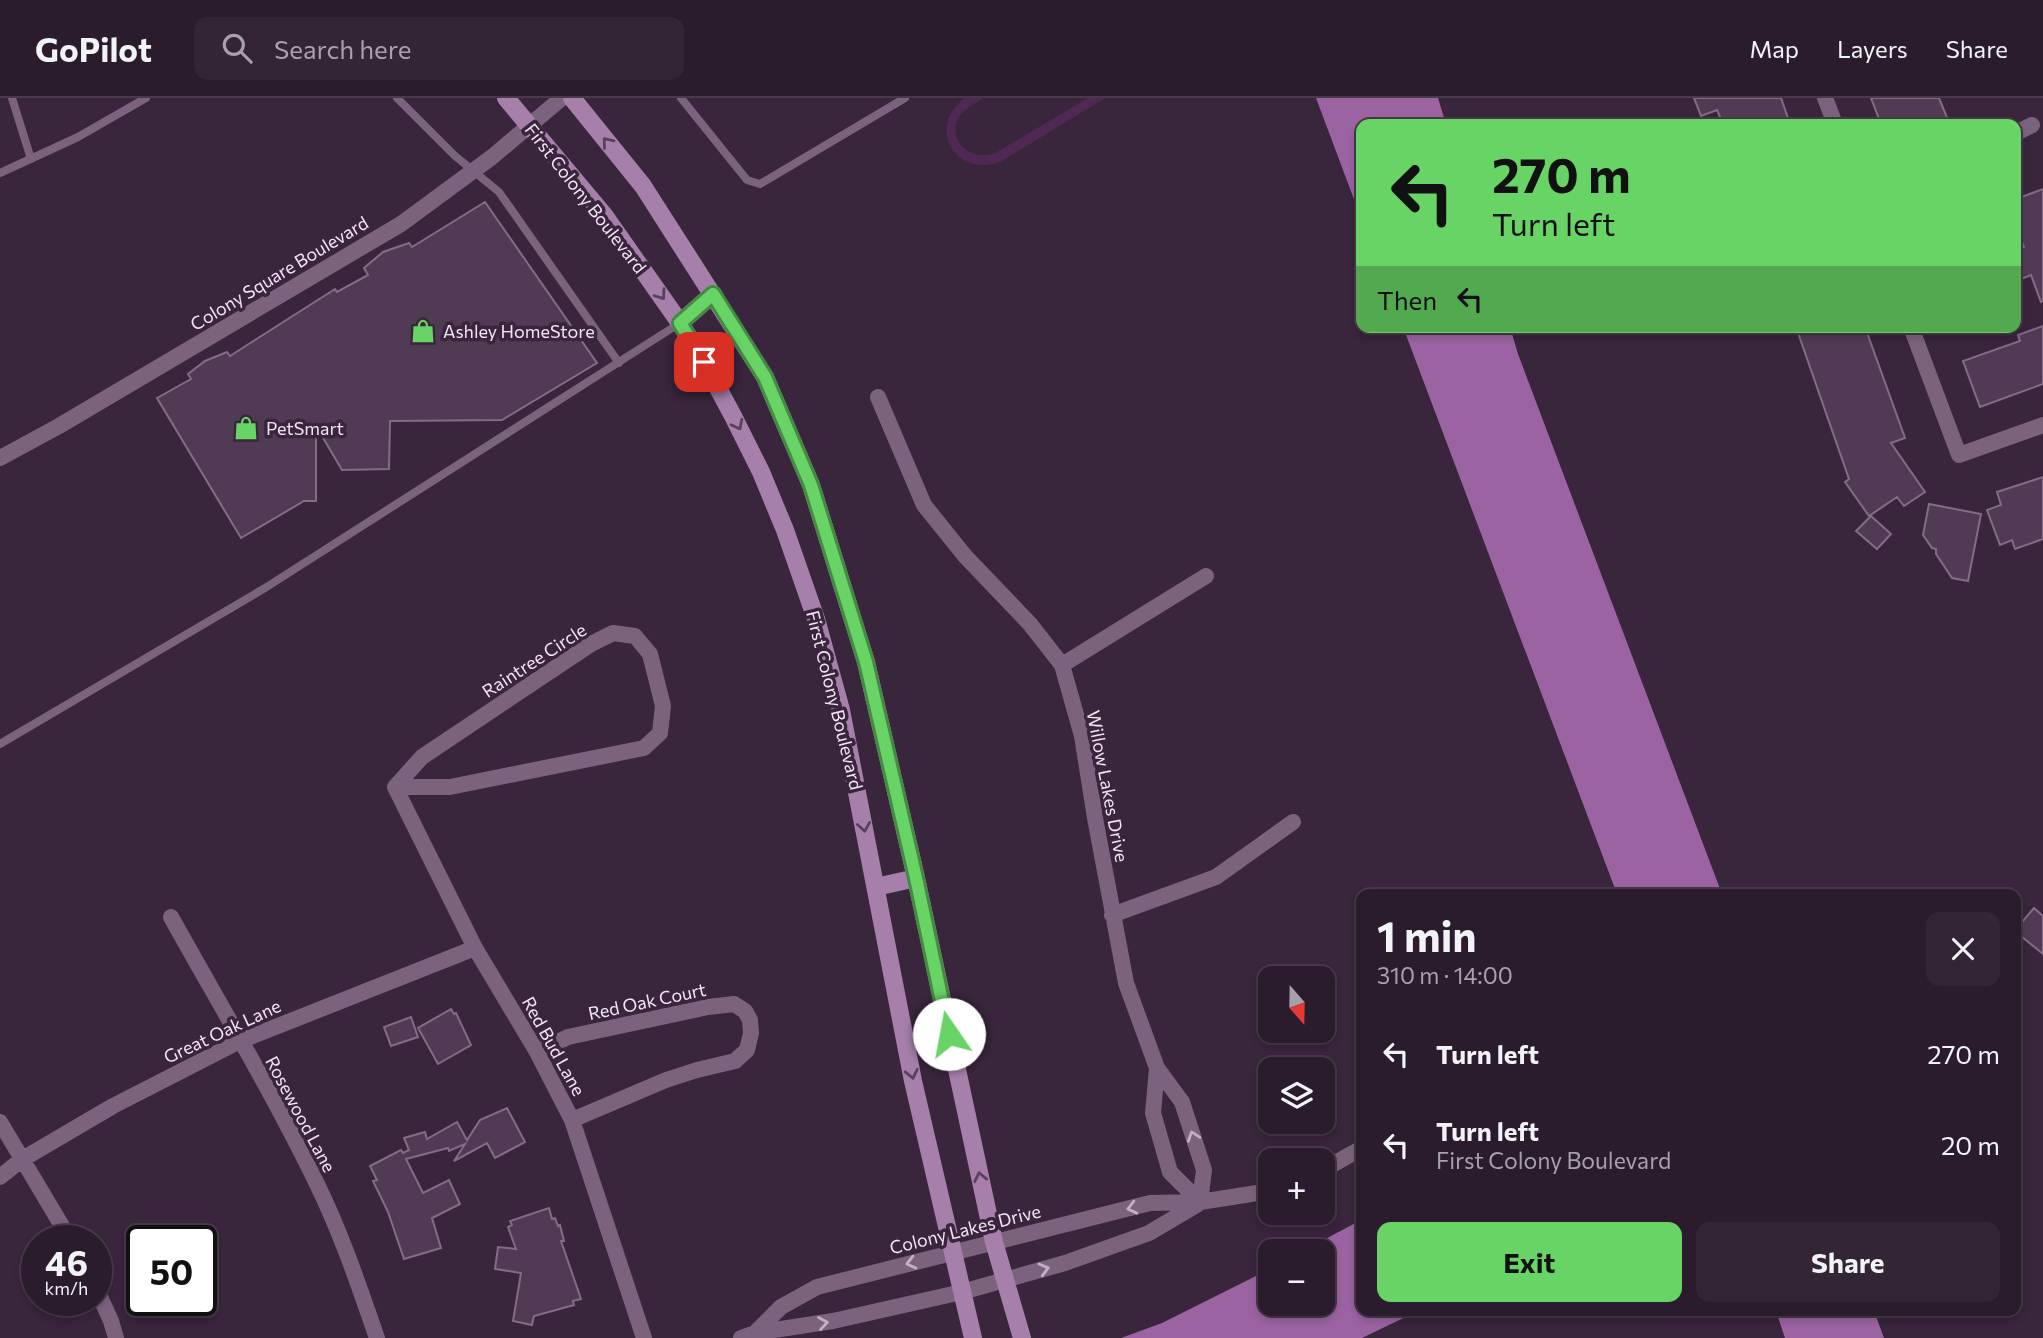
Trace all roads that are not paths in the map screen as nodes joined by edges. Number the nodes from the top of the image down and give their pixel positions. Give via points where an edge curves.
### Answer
1 (12, 98) edge
2 (146, 98) edge
3 (397, 98) edge
4 (506, 98) edge
5 (562, 98) edge
6 (572, 98) edge
7 (681, 98) edge
8 (905, 98) edge
9 (1825, 98) edge
10 (890, 102) edge
11 (1833, 119) edge
12 (530, 124) junction
13 (2032, 125) dead end
14 (2021, 130) edge
15 (31, 159) junction
16 (474, 171) junction
17 (0, 173) edge
18 (713, 294) junction
19 (680, 323) junction
20 (1913, 333) edge
21 (619, 363) junction
22 (878, 397) dead end
23 (2043, 425) edge
24 (0, 458) edge
25 (1206, 576) dead end
26 (1062, 665) junction
27 (0, 744) edge
28 (395, 787) junction
29 (1293, 822) dead end
30 (916, 878) junction
31 (876, 887) junction
32 (1112, 915) junction
33 (171, 917) dead end
34 (475, 948) junction
35 (240, 1041) junction
36 (537, 1052) junction
37 (1157, 1068) junction
38 (572, 1120) junction
39 (0, 1122) edge
40 (1356, 1151) edge
41 (21, 1160) junction
42 (1335, 1163) edge
43 (0, 1177) edge
44 (1258, 1193) edge
45 (1200, 1202) junction
46 (61, 1225) edge
47 (994, 1242) junction
48 (953, 1252) junction
49 (1004, 1280) junction
50 (962, 1292) junction
51 (109, 1316) edge
52 (748, 1336) edge
53 (116, 1338) edge
54 (377, 1338) edge
55 (644, 1338) edge
56 (973, 1338) edge
57 (1021, 1338) edge

1 - 15 lane
2 - 15 lane
3 - 16 lane
4 - 12 main road, First Colony Boulevard
5 - 12 street, Colony Square Boulevard
18 -> 6 main road, First Colony Boulevard via 643,186
7 - 10 lane via 747,180 760,184
8 - 10 lane
9 - 11 street
12 - 16 street, Colony Square Boulevard
12 -> 19 main road, First Colony Boulevard via 604,215
13 - 14 street
15 - 17 lane
16 - 21 lane via 499,192
16 - 24 street, Colony Square Boulevard via 401,224
18 - 19 main road
18 - 30 main road, First Colony Boulevard via 765,377 811,485 866,662
19 - 21 lane
19 -> 31 main road, First Colony Boulevard via 747,444 796,559 834,680
20 - 23 street via 1959,455
21 - 27 lane via 265,588
22 - 26 street, Willow Lakes Drive via 924,505
25 - 26 street
26 - 32 street, Willow Lakes Drive via 1082,736
28 - 28 street, Raintree Circle via 450,787 643,748 660,733 663,706 650,654 635,636 613,634 591,644 422,757
28 - 34 street, Red Bud Lane
29 - 32 street via 1216,877
30 - 31 main road
47 -> 30 main road, First Colony Boulevard
31 -> 48 main road, First Colony Boulevard via 913,1080
32 - 37 street, Willow Lakes Drive via 1126,984
33 - 35 street, Rosewood Lane
34 - 35 street, Great Oak Lane
34 - 36 street, Red Bud Lane
35 - 41 street, Great Oak Lane via 113,1106
35 - 54 street, Rosewood Lane via 318,1186
36 - 38 street, Red Bud Lane
36 - 38 street, Red Oak Court via 568,1037 708,1007 734,1004 750,1020 747,1050 735,1061 666,1080
45 -> 37 street, Willow Lakes Drive via 1204,1170 1182,1102
37 - 45 street, Willow Lakes Drive via 1153,1113 1170,1172
38 - 55 street, Red Bud Lane
39 - 41 street
40 - 42 street
41 - 43 street, Great Oak Lane
41 - 46 street
44 - 45 street, Colony Lakes Drive
45 -> 47 street, Colony Lakes Drive via 1150,1203
49 -> 45 street, Colony Lakes Drive via 1149,1233
47 - 48 street, Colony Lakes Drive
47 - 49 main road, First Colony Boulevard
48 - 50 main road, First Colony Boulevard
48 -> 52 street, Colony Lakes Drive via 817,1287 781,1307
49 - 50 street, Colony Lakes Drive
49 - 57 main road, First Colony Boulevard
52 -> 50 street, Colony Lakes Drive
50 - 56 main road, First Colony Boulevard
51 - 53 street

